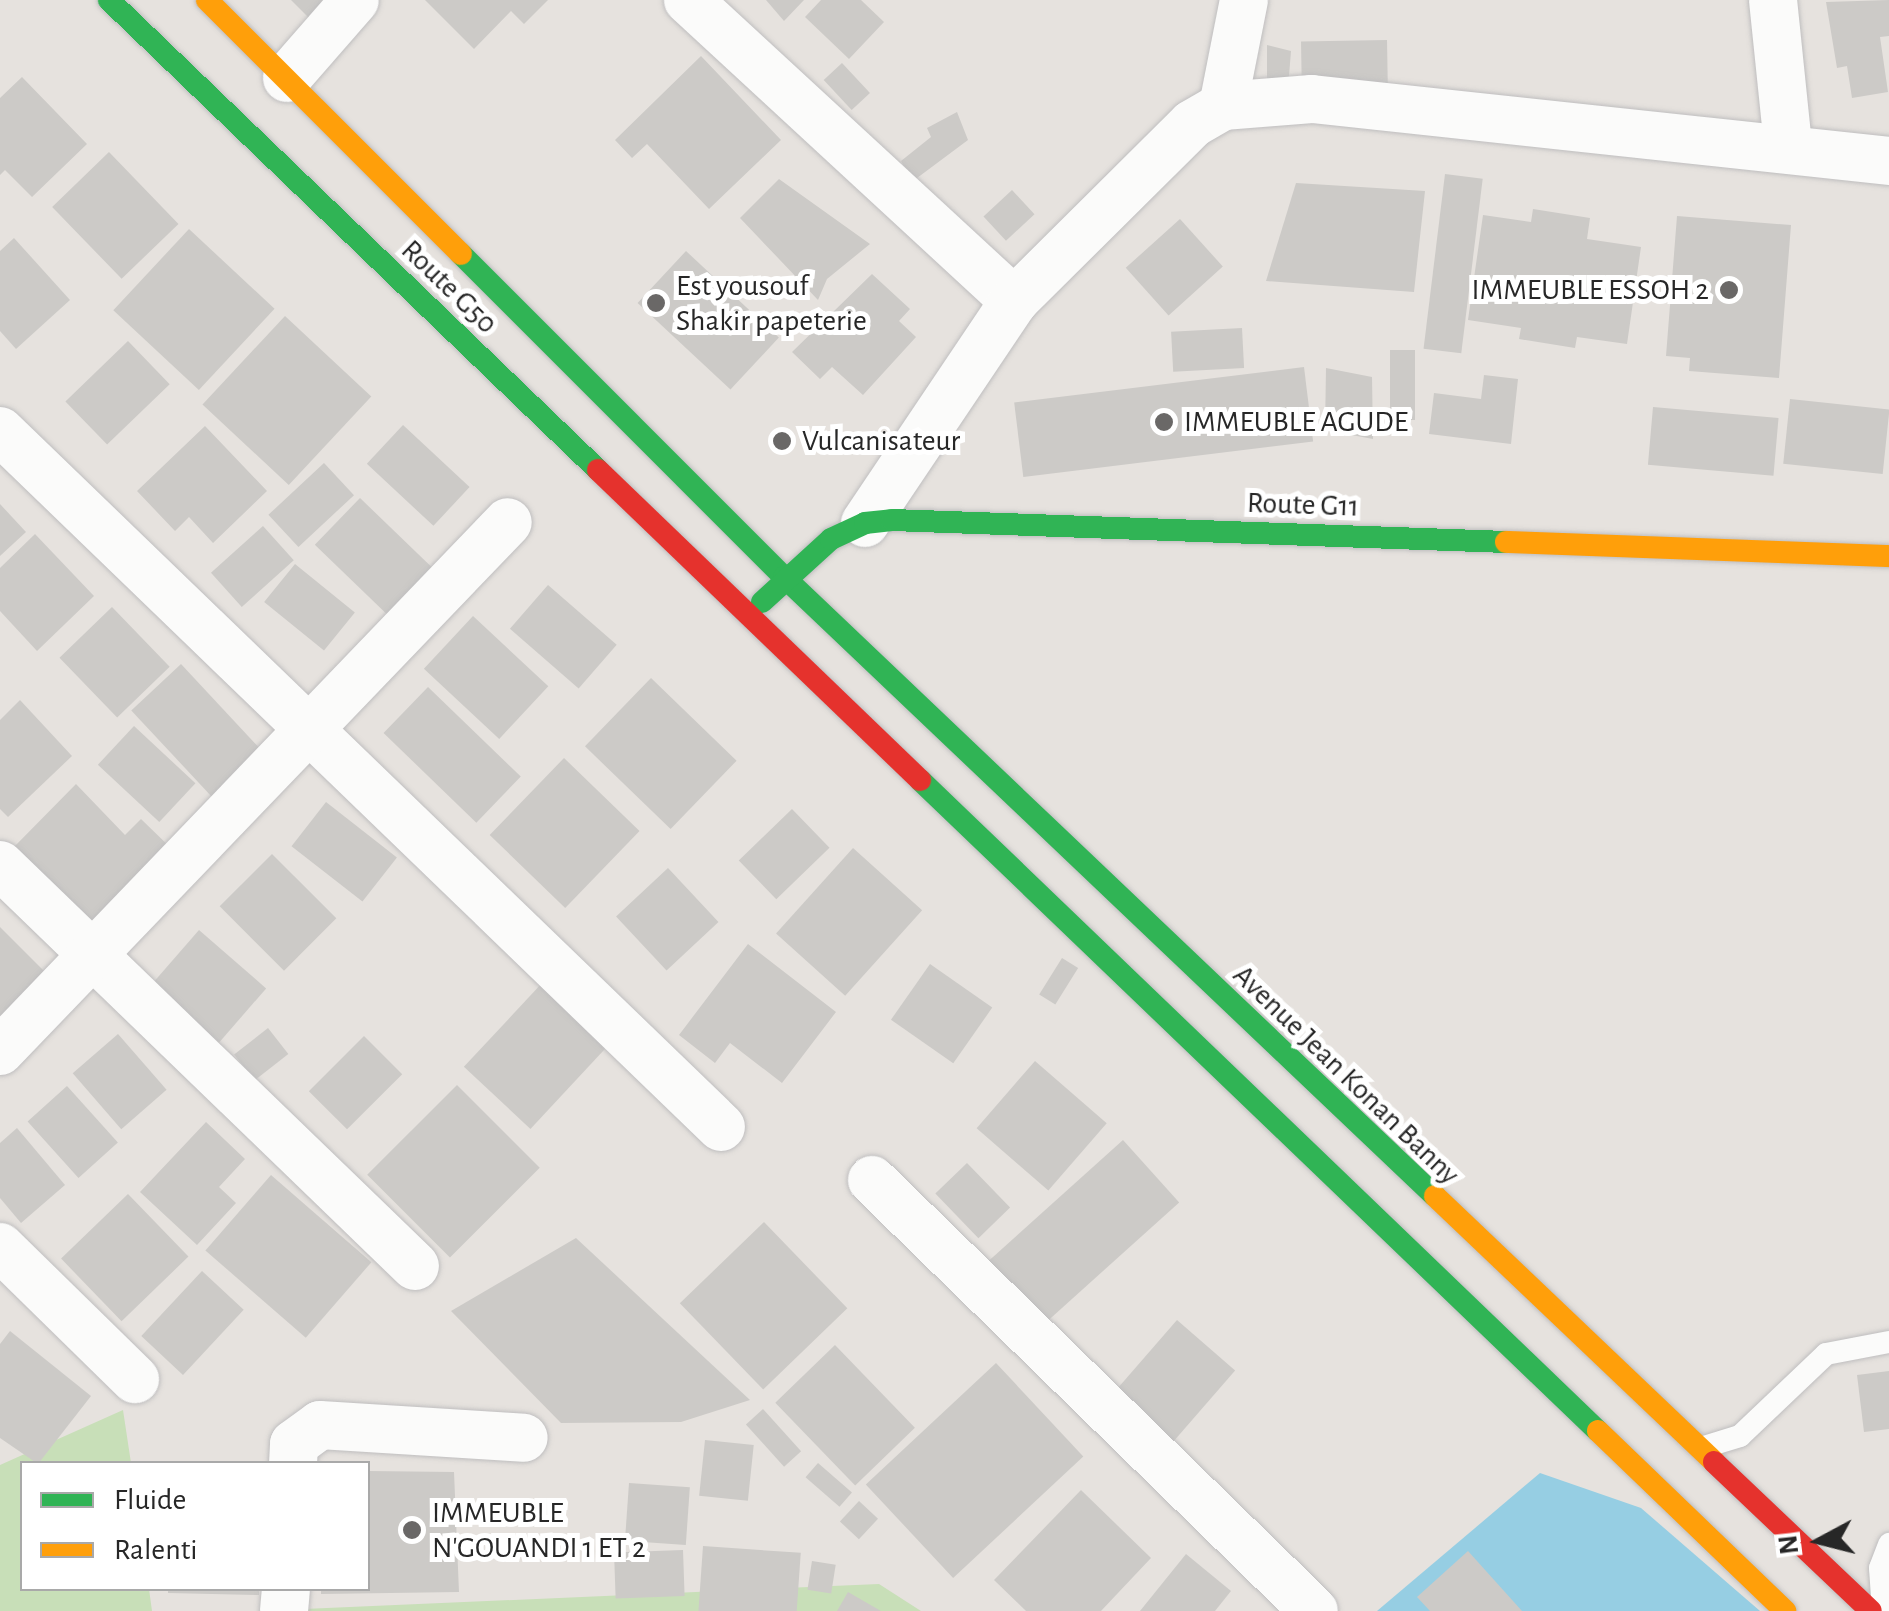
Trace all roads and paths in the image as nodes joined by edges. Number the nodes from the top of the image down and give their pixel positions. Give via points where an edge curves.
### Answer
1 (109, 0) edge
2 (207, 0) edge
3 (355, 0) edge
4 (688, 0) edge
5 (1244, 0) edge
6 (1773, 0) edge
7 (287, 78) junction
8 (1223, 106) junction
9 (1788, 146) junction
10 (1889, 161) edge
11 (1014, 302) junction
12 (0, 430) edge
13 (508, 522) dead end
14 (865, 523) junction
15 (1889, 556) edge
16 (784, 577) junction
17 (750, 615) junction
18 (311, 731) junction
19 (0, 864) edge
20 (95, 957) junction
21 (0, 1051) edge
22 (720, 1127) dead end
23 (872, 1180) dead end
24 (0, 1247) edge
25 (415, 1266) dead end
26 (1889, 1342) edge
27 (135, 1379) dead end
28 (524, 1438) dead end
29 (1695, 1446) junction
30 (293, 1461) edge
31 (1889, 1544) edge
32 (1314, 1611) edge
33 (1784, 1611) edge
34 (1871, 1611) edge
35 (1883, 1611) edge

1 - 17 street, Route G50
2 - 7 street, Route G50
3 - 7 street
4 - 11 street
5 - 8 street
6 - 9 street
7 - 16 street, Route G50
8 - 9 street via 1312,99
8 - 11 street via 1192,124
9 - 10 street
11 - 14 street
12 - 18 street
13 - 18 street
14 - 15 street, Route G11
14 - 16 street via 831,539
16 - 17 street
16 - 29 street, Avenue Jean Konan Banny
17 - 33 street
18 - 20 street
18 - 22 street
19 - 20 street
20 - 21 street
20 - 25 street
23 - 32 street
24 - 27 street
26 - 29 lane via 1826,1354 1740,1436
28 - 30 street via 320,1424 294,1444
29 - 34 street, Avenue Jean Konan Banny
31 - 35 lane via 1880,1568

